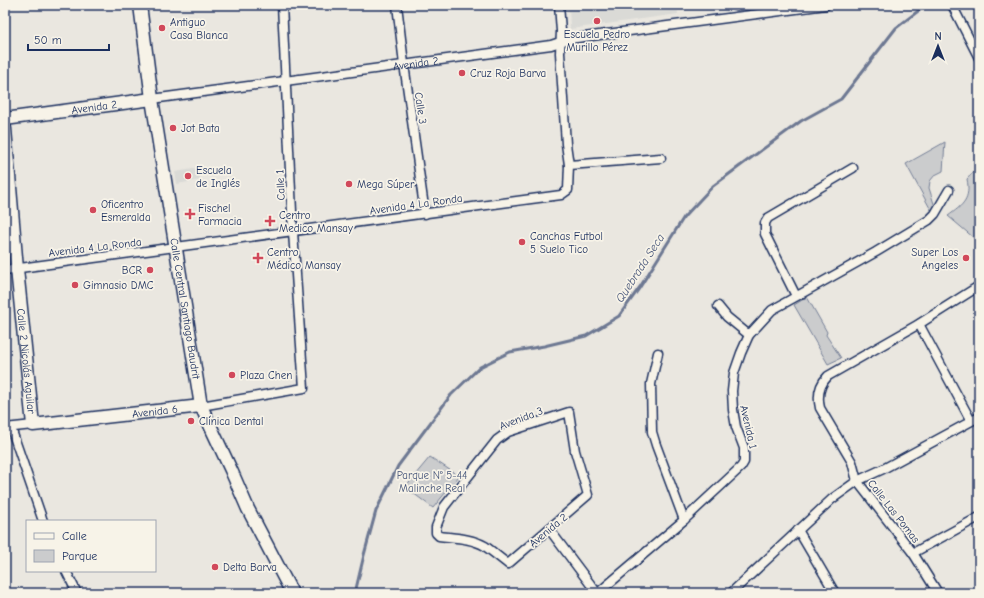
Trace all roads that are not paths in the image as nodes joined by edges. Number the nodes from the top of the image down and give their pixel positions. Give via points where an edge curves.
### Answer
1 (140, 5) edge
2 (282, 5) edge
3 (397, 5) edge
4 (559, 5) edge
5 (826, 5) edge
6 (952, 5) edge
7 (561, 42) junction
8 (979, 58) edge
9 (404, 64) junction
10 (286, 81) junction
11 (152, 99) junction
12 (5, 119) edge
13 (5, 129) edge
14 (661, 158) dead end
15 (569, 165) junction
16 (853, 168) dead end
17 (949, 190) dead end
18 (425, 214) junction
19 (293, 232) junction
20 (175, 248) junction
21 (11, 269) edge
22 (979, 286) edge
23 (796, 296) junction
24 (718, 306) dead end
25 (919, 324) junction
26 (749, 335) junction
27 (658, 353) dead end
28 (304, 388) joint
29 (201, 406) junction
30 (569, 412) joint
31 (979, 417) edge
32 (971, 421) junction
33 (33, 425) junction
34 (8, 428) edge
35 (857, 481) junction
36 (979, 517) edge
37 (43, 520) edge
38 (684, 520) junction
39 (549, 529) junction
40 (798, 530) junction
41 (913, 553) junction
42 (508, 564) joint
43 (66, 572) edge
44 (77, 593) edge
45 (292, 593) edge
46 (598, 593) edge
47 (732, 593) edge
48 (835, 593) edge
49 (938, 593) edge

1 - 11 main road, Calle Central Santiago Baudrit
2 - 10 street, Calle 1
3 - 9 street, Calle 3
4 - 7 street
5 - 7 street, Avenida 2
6 - 8 street
7 - 9 street, Avenida 2
7 - 15 street
9 - 10 street, Avenida 2
9 - 18 street, Calle 3
10 - 11 street, Avenida 2
10 - 19 street, Calle 1
11 - 12 main road, Avenida 2
11 - 20 main road, Calle Central Santiago Baudrit
13 - 21 main road, Calle 2 Nicolás Aguilar
14 - 15 street
15 - 18 street, Avenida 4 La Ronda via 568,190 560,195
16 - 23 street via 768,218 765,223 765,234
17 - 23 street, Avenida 1 via 929,220
18 - 19 street, Avenida 4 La Ronda
19 - 20 street, Avenida 4 La Ronda
19 - 28 street, Calle 1
20 - 21 street, Avenida 4 La Ronda
20 - 29 main road, Calle Central Santiago Baudrit
21 - 33 main road, Calle 2 Nicolás Aguilar
22 - 25 street
23 - 26 street, Avenida 1 via 772,310
24 - 26 street via 726,317
25 - 32 street
25 - 35 street, Calle Las Pomas via 828,376 822,382 818,401 820,408 852,462
26 - 38 street, Avenida 1 via 734,373 732,391 732,410 744,448 744,462
27 - 38 street via 651,384 652,432
28 - 29 street, Avenida 6
29 - 33 main road, Avenida 6
29 - 45 main road, Calle Central Santiago Baudrit via 248,509
30 - 39 street, Avenida 2 via 575,451 588,495
30 - 42 street, Avenida 3 via 508,432 496,440 444,507 436,528 439,536 476,542
31 - 32 street
32 - 35 street
33 - 34 street, Avenida 6
34 - 37 street
35 - 40 street via 832,499
35 - 41 street, Calle Las Pomas
36 - 41 street
38 - 46 street, Avenida 1
39 - 42 street, Avenida 2
39 - 46 street
40 - 47 street
40 - 48 street
41 - 49 street, Calle Las Pomas
43 - 44 street

